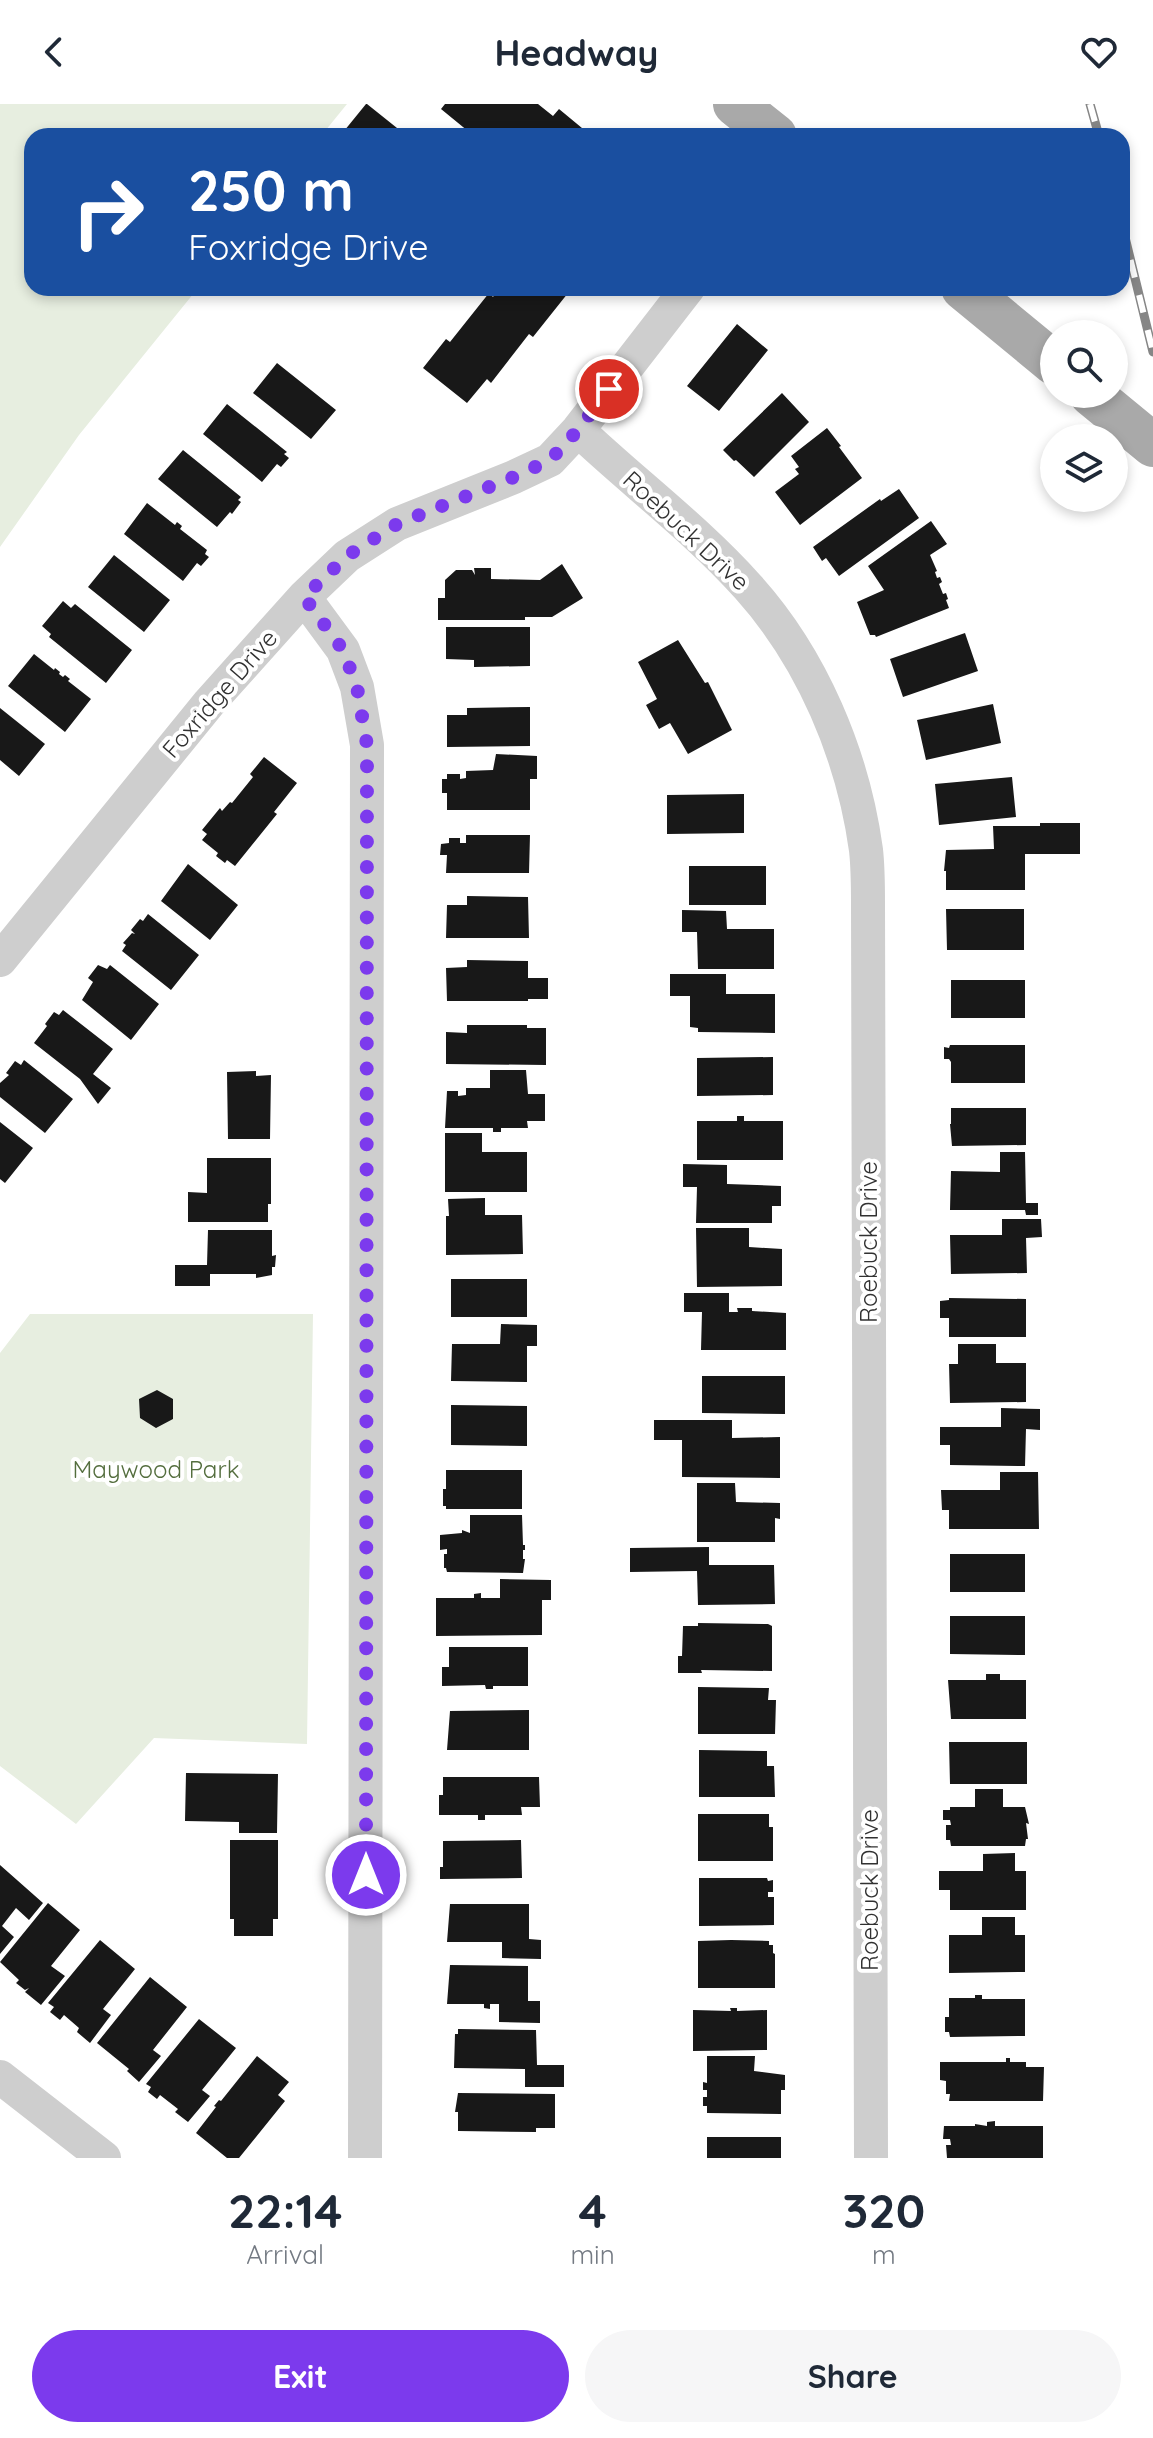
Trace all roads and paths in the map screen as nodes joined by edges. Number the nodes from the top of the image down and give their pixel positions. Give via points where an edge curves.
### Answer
1 (735, 104) edge
2 (765, 128) edge
3 (682, 296) edge
4 (973, 296) edge
5 (1040, 351) edge
6 (1108, 408) edge
7 (578, 430) junction
8 (1153, 445) edge
9 (304, 597) junction
10 (0, 960) edge
11 (0, 2077) edge
12 (104, 2158) edge
13 (365, 2158) edge
14 (871, 2158) edge

1 - 2 main road
3 - 7 street, Foxridge Drive
4 - 5 main road
6 - 8 main road
7 - 9 street, Foxridge Drive via 550,460 397,524 347,556
7 - 14 street, Roebuck Drive via 707,545 785,636 834,729 866,851
9 - 10 street, Foxridge Drive via 209,703
9 - 13 street via 343,650 357,687 367,745
11 - 12 street

